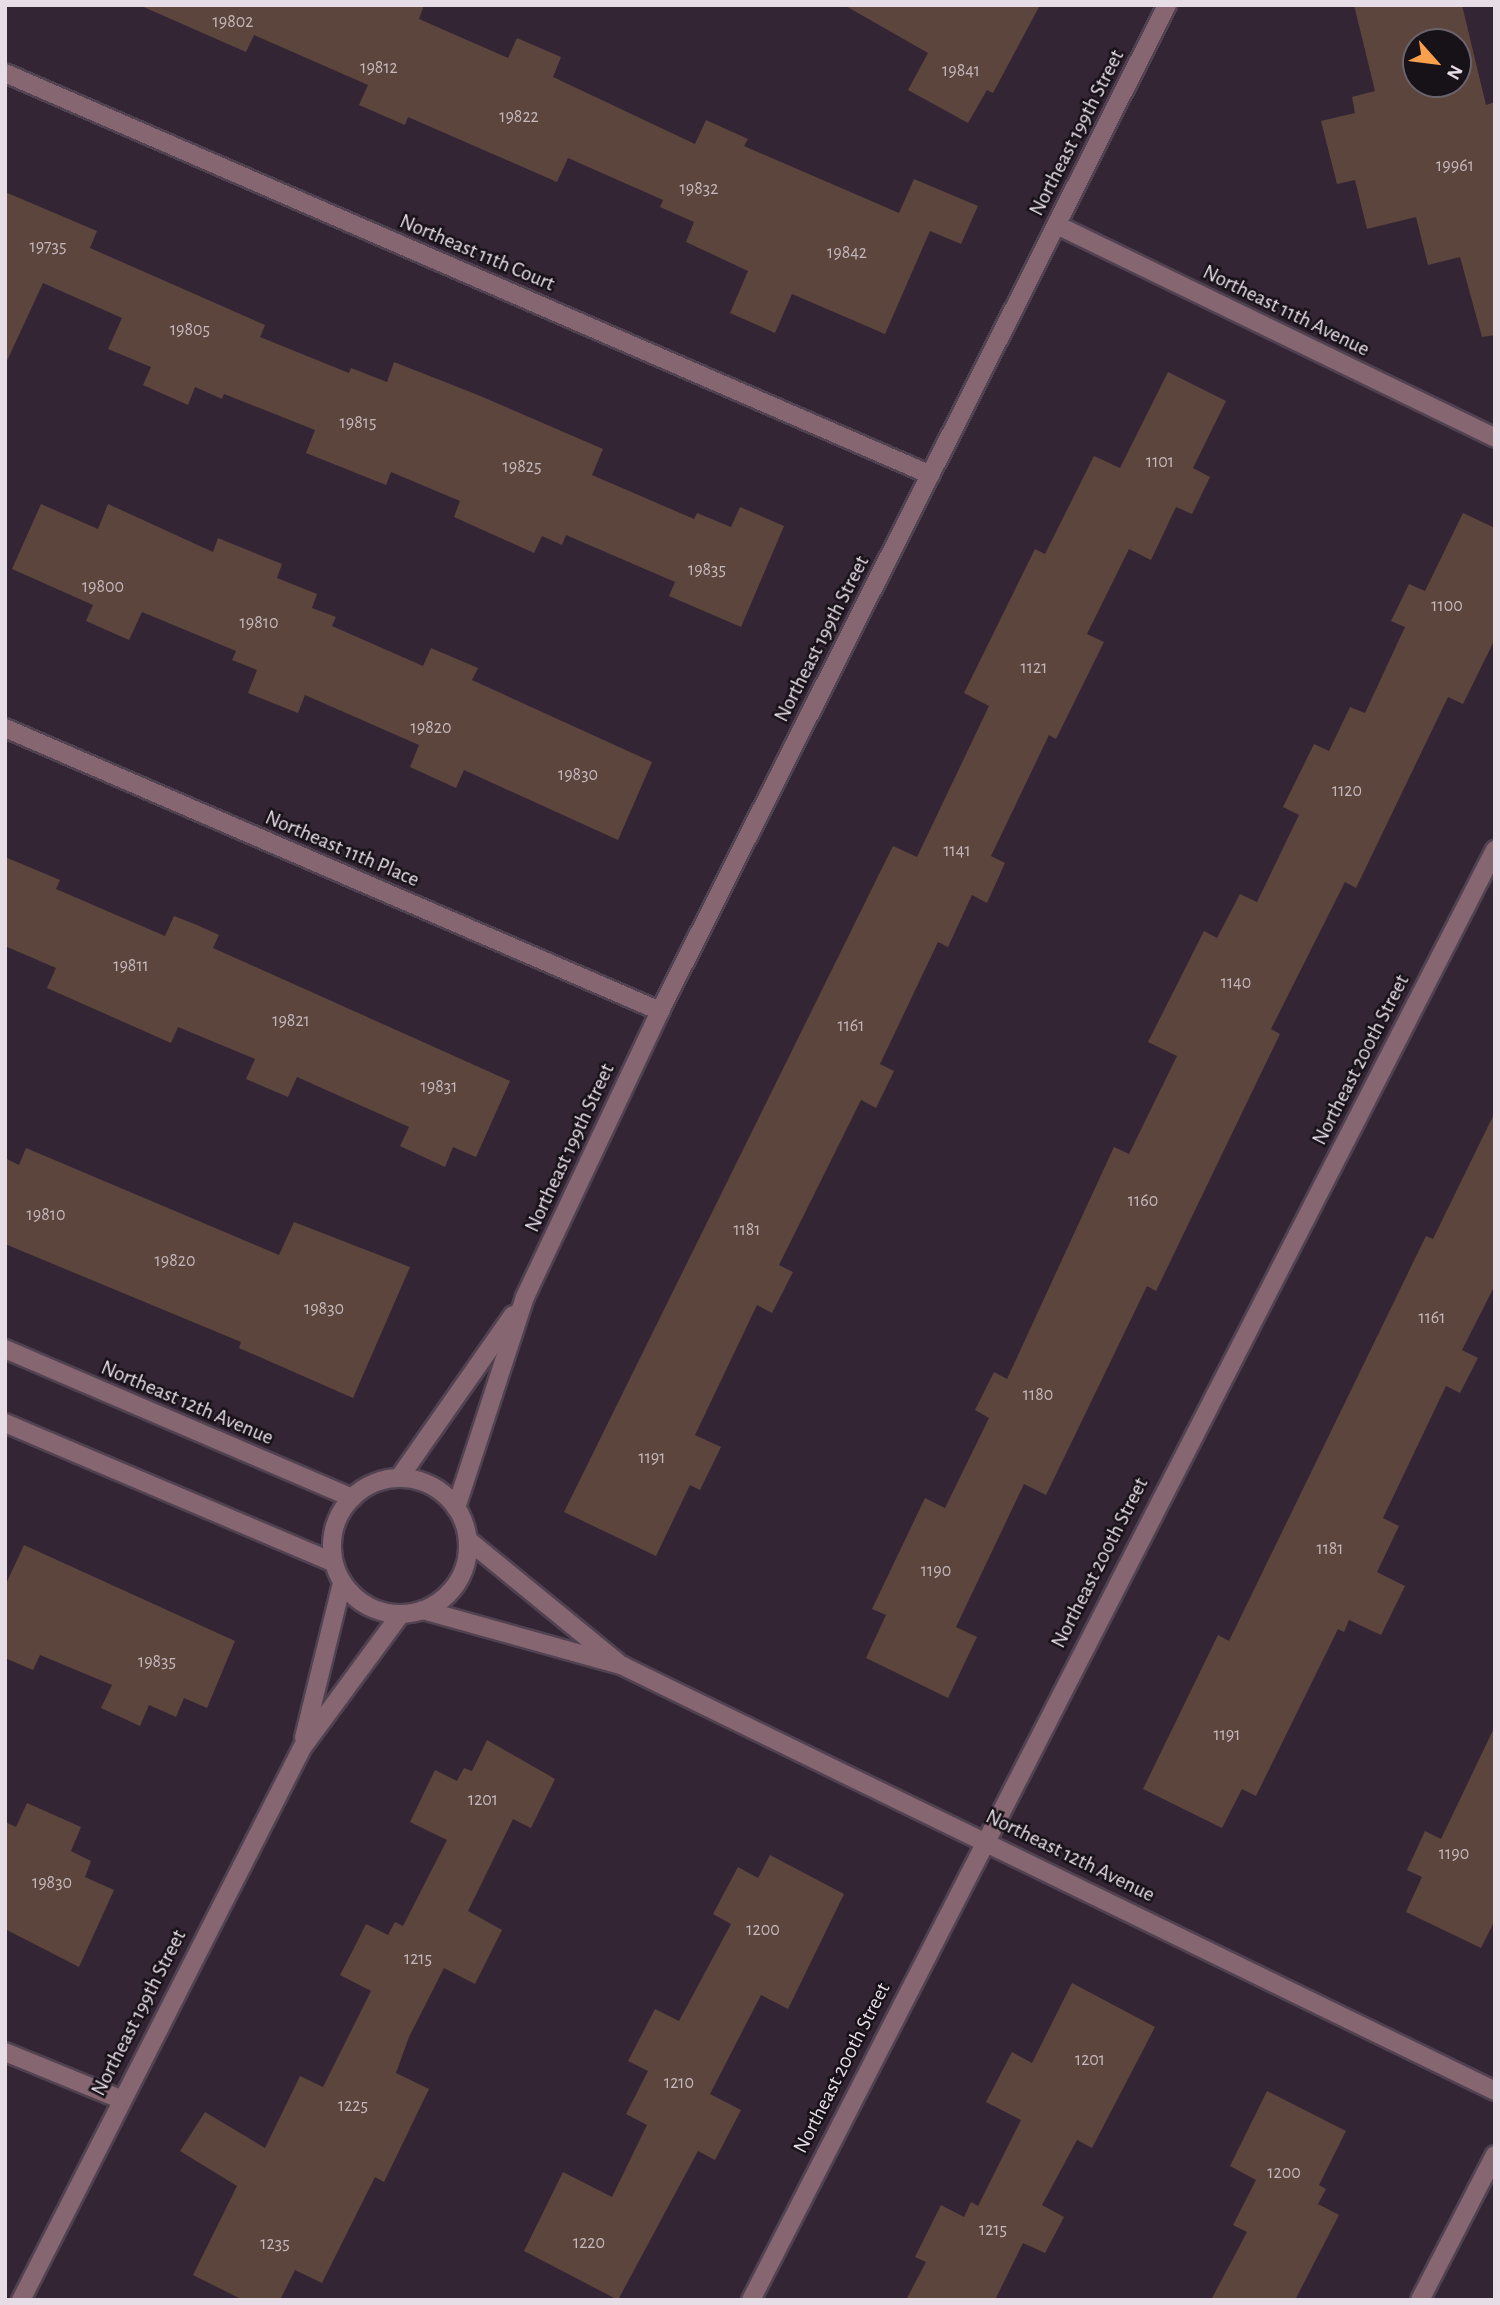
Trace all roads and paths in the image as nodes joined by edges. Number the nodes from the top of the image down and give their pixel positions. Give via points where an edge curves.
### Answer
1 (1167, 5) edge
2 (5, 73) edge
3 (1057, 225) junction
4 (1495, 438) edge
5 (930, 475) junction
6 (5, 728) edge
7 (1495, 850) edge
8 (660, 1011) junction
9 (524, 1297) junction
10 (5, 1349) edge
11 (5, 1423) edge
12 (399, 1478) junction
13 (352, 1498) junction
14 (456, 1508) junction
15 (468, 1540) junction
16 (333, 1562) junction
17 (342, 1583) junction
18 (423, 1610) junction
19 (400, 1615) junction
20 (622, 1666) junction
21 (302, 1748) junction
22 (984, 1838) junction
23 (5, 2052) edge
24 (1495, 2091) edge
25 (120, 2099) junction
26 (1495, 2155) edge
27 (21, 2300) edge
28 (751, 2300) edge
29 (1420, 2300) edge

1 - 3 street, Northeast 199th Street
2 - 5 street, Northeast 11th Court
3 - 4 street, Northeast 11th Avenue
3 - 5 street, Northeast 199th Street
5 - 8 street, Northeast 199th Street
6 - 8 street, Northeast 11th Place
7 - 22 street, Northeast 200th Street
8 - 9 street, Northeast 199th Street
9 - 12 street, Northeast 199th Street
9 - 14 street, Northeast 199th Street
10 - 13 street, Northeast 12th Avenue
11 - 16 street
12 - 13 street via 370,1484
12 - 14 street via 434,1486
13 - 16 street via 338,1517
14 - 15 street
15 - 18 street via 458,1583
15 - 20 street, Northeast 12th Avenue
16 - 17 street
17 - 19 street via 378,1611
17 - 21 street, Northeast 199th Street
18 - 19 street
18 - 20 street, Northeast 12th Avenue
19 - 21 street, Northeast 199th Street
20 - 22 street, Northeast 12th Avenue
21 - 25 street, Northeast 199th Street
22 - 24 street, Northeast 12th Avenue
22 - 28 street, Northeast 200th Street
23 - 25 street
25 - 27 street, Northeast 199th Street
26 - 29 street

